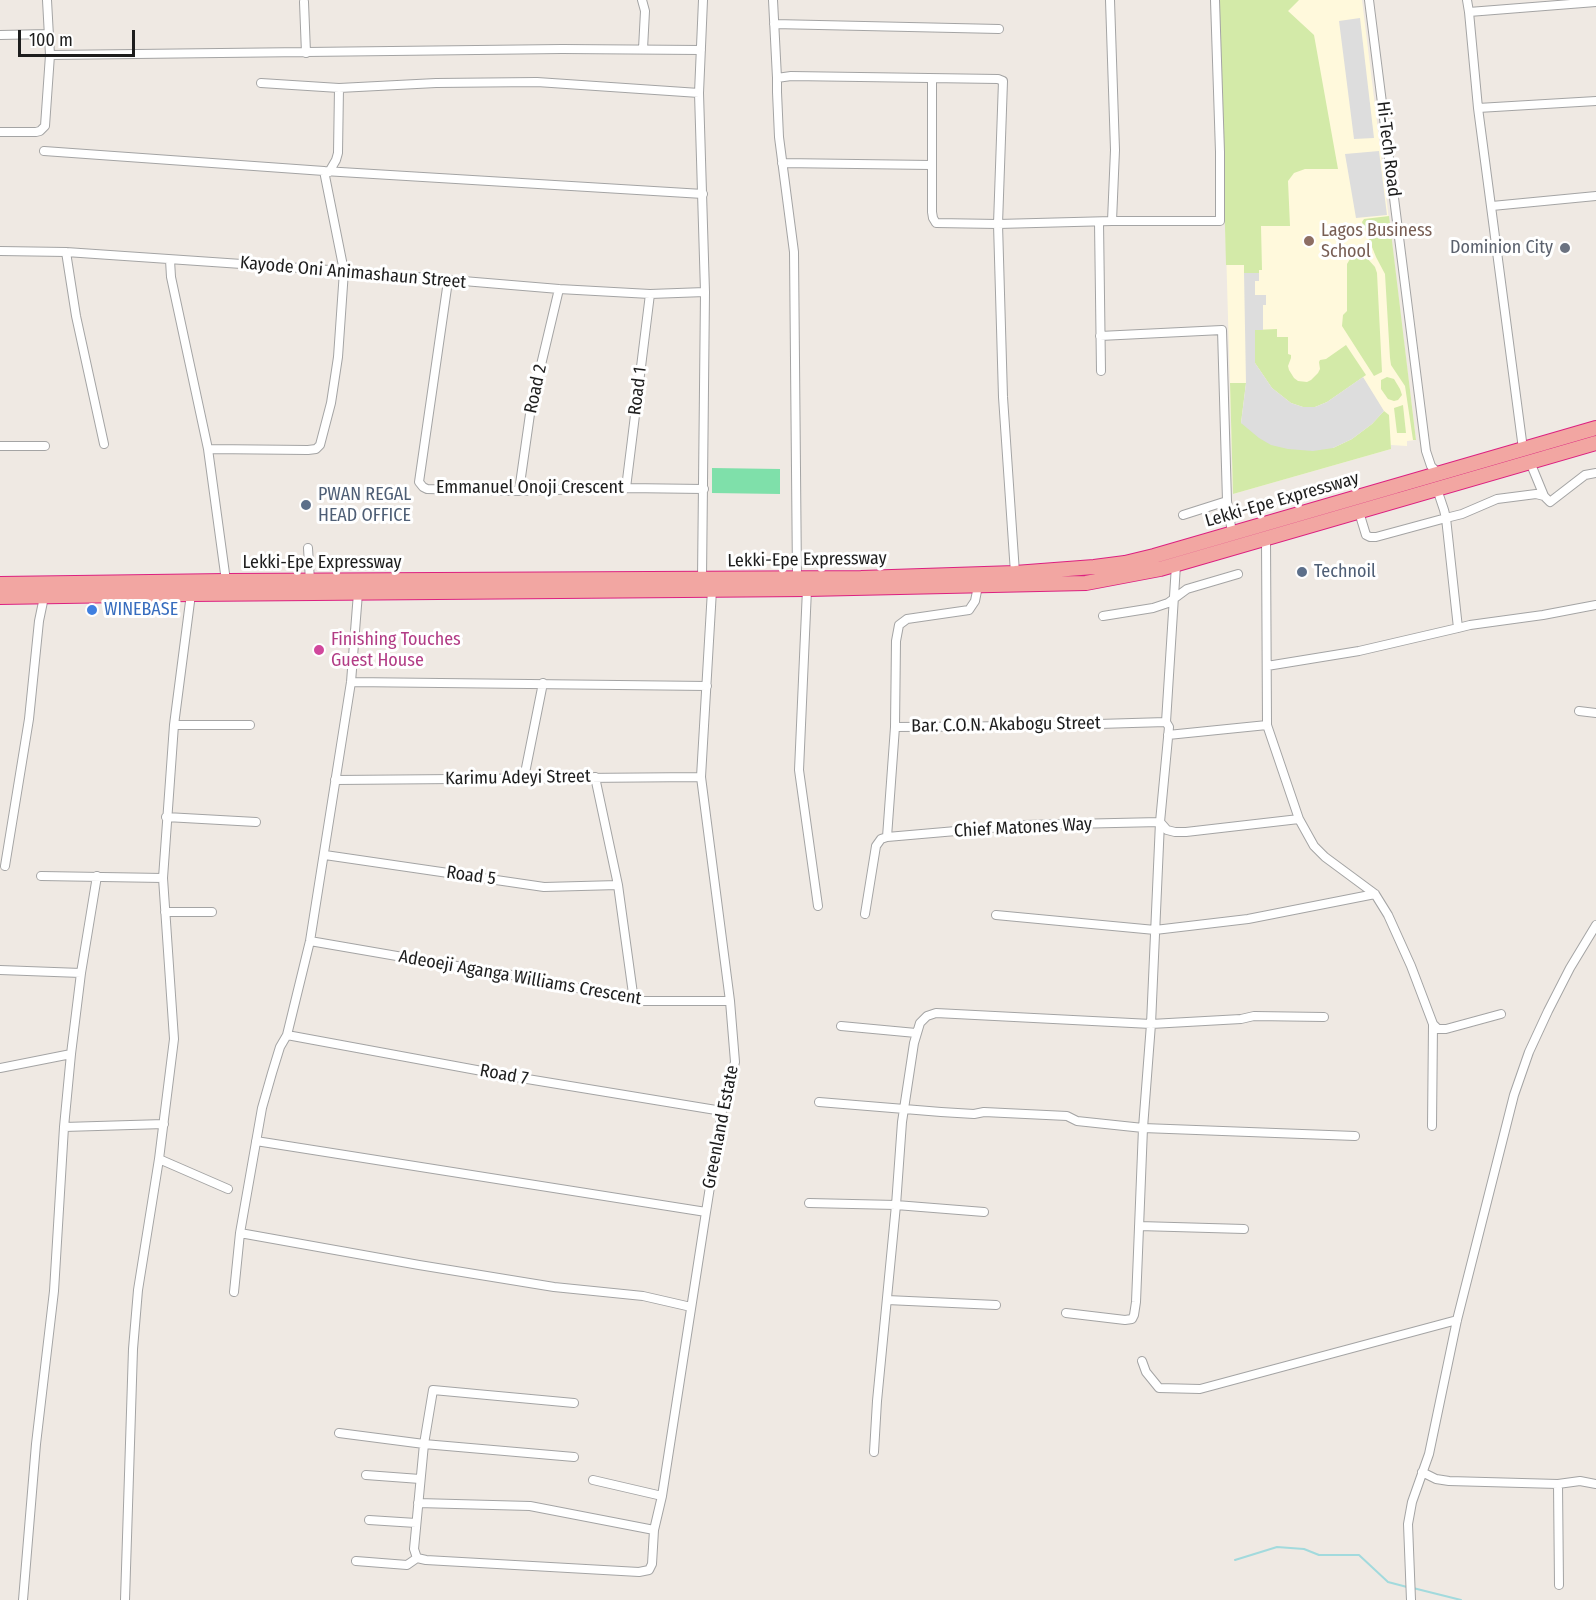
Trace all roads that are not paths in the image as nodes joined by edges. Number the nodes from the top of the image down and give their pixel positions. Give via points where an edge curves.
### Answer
1 (47, 0) edge
2 (642, 0) edge
3 (703, 0) edge
4 (773, 0) edge
5 (1110, 0) edge
6 (1215, 0) edge
7 (1370, 0) edge
8 (1467, 0) edge
9 (303, 2) dead end
10 (1596, 2) edge
11 (1469, 12) junction
12 (774, 24) junction
13 (999, 29) dead end
14 (49, 34) junction
15 (0, 35) edge
16 (643, 49) junction
17 (701, 50) junction
18 (306, 52) junction
19 (50, 55) junction
20 (777, 78) junction
21 (932, 79) junction
22 (261, 84) dead end
23 (339, 88) junction
24 (699, 93) junction
25 (1596, 101) edge
26 (1478, 108) junction
27 (0, 132) edge
28 (44, 151) dead end
29 (782, 163) junction
30 (931, 165) junction
31 (327, 171) junction
32 (703, 194) junction
33 (1596, 196) edge
34 (1491, 206) junction
35 (1112, 221) junction
36 (1099, 222) junction
37 (998, 224) junction
38 (0, 252) edge
39 (66, 252) junction
40 (170, 260) junction
41 (344, 272) junction
42 (448, 280) junction
43 (559, 289) junction
44 (705, 292) junction
45 (650, 294) junction
46 (1100, 336) junction
47 (1101, 371) dead end
48 (1596, 428) edge
49 (1596, 443) edge
50 (104, 444) dead end
51 (0, 446) edge
52 (45, 446) dead end
53 (208, 449) junction
54 (1523, 449) junction
55 (1530, 462) junction
56 (1438, 473) junction
57 (1596, 473) edge
58 (626, 488) junction
59 (704, 489) junction
60 (1437, 489) junction
61 (519, 491) junction
62 (1544, 496) junction
63 (1227, 501) junction
64 (1359, 512) junction
65 (1184, 515) dead end
66 (1446, 518) junction
67 (1232, 533) junction
68 (1266, 538) junction
69 (308, 548) dead end
70 (1176, 565) junction
71 (1016, 573) junction
72 (1238, 573) dead end
73 (702, 579) junction
74 (797, 579) junction
75 (226, 581) junction
76 (310, 581) junction
77 (0, 584) edge
78 (595, 585) junction
79 (978, 586) junction
80 (807, 589) junction
81 (712, 590) junction
82 (358, 593) junction
83 (191, 594) junction
84 (0, 597) edge
85 (44, 597) junction
86 (1174, 599) junction
87 (1596, 605) edge
88 (1103, 616) dead end
89 (1458, 628) junction
90 (1267, 666) junction
91 (351, 682) junction
92 (543, 683) junction
93 (707, 686) junction
94 (1579, 711) dead end
95 (1596, 713) edge
96 (1166, 722) junction
97 (174, 725) junction
98 (250, 725) dead end
99 (1267, 725) junction
100 (895, 727) junction
101 (1168, 735) junction
102 (595, 777) junction
103 (701, 777) junction
104 (524, 778) junction
105 (335, 780) junction
106 (166, 818) junction
107 (1299, 819) junction
108 (256, 822) dead end
109 (1160, 822) junction
110 (887, 837) junction
111 (325, 855) junction
112 (5, 866) dead end
113 (41, 876) dead end
114 (97, 876) junction
115 (163, 878) junction
116 (618, 885) junction
117 (1376, 894) junction
118 (818, 906) dead end
119 (165, 912) junction
120 (212, 912) dead end
121 (865, 914) dead end
122 (996, 915) dead end
123 (1596, 925) edge
124 (1155, 930) junction
125 (310, 940) junction
126 (0, 970) edge
127 (81, 973) junction
128 (634, 1001) junction
129 (730, 1001) junction
130 (1501, 1014) dead end
131 (1324, 1017) dead end
132 (1150, 1024) junction
133 (1433, 1024) junction
134 (841, 1026) dead end
135 (916, 1033) junction
136 (287, 1035) junction
137 (71, 1054) junction
138 (0, 1068) edge
139 (819, 1102) dead end
140 (904, 1110) junction
141 (722, 1111) junction
142 (164, 1124) junction
143 (1432, 1126) dead end
144 (64, 1127) junction
145 (1143, 1128) junction
146 (1355, 1136) dead end
147 (256, 1141) junction
148 (159, 1159) junction
149 (228, 1189) dead end
150 (809, 1203) dead end
151 (896, 1205) junction
152 (706, 1212) junction
153 (984, 1212) dead end
154 (1139, 1226) junction
155 (1244, 1229) dead end
156 (240, 1233) junction
157 (234, 1292) dead end
158 (887, 1300) junction
159 (996, 1305) dead end
160 (691, 1307) junction
161 (1066, 1313) dead end
162 (1457, 1320) junction
163 (1142, 1361) dead end
164 (573, 1403) dead end
165 (339, 1432) dead end
166 (424, 1444) junction
167 (874, 1452) dead end
168 (573, 1457) dead end
169 (1422, 1472) junction
170 (366, 1475) dead end
171 (420, 1479) junction
172 (593, 1480) dead end
173 (1558, 1484) junction
174 (1596, 1484) edge
175 (662, 1497) junction
176 (418, 1503) junction
177 (369, 1520) dead end
178 (416, 1523) junction
179 (654, 1530) junction
180 (417, 1558) junction
181 (356, 1562) dead end
182 (1559, 1586) dead end
183 (23, 1600) edge
184 (125, 1600) edge
185 (1411, 1600) edge

1 - 14 street
2 - 16 street
3 - 17 street
4 - 12 street
5 - 35 street via 1115,150
6 - 35 street via 1220,221
7 - 56 street, Hi-Tech Road via 1426,451
8 - 11 street
9 - 18 street
10 - 11 street
11 - 26 street
12 - 13 street
12 - 20 street
14 - 15 street
14 - 19 street
16 - 17 street
16 - 18 street
17 - 24 street
18 - 19 street
19 - 27 street via 45,126 36,132
20 - 21 street
20 - 29 street
21 - 30 street
21 - 37 street via 1003,81
22 - 23 street
23 - 24 street via 537,82
23 - 31 street via 338,153
24 - 32 street
25 - 26 street
26 - 34 street
28 - 31 street
29 - 30 street
29 - 74 street via 794,252
30 - 37 street via 932,212 936,223
31 - 32 street
31 - 41 street
32 - 44 street
33 - 34 street
34 - 54 street
35 - 36 street
36 - 37 street
36 - 46 street
37 - 71 street
38 - 39 street, Kayode Oni Animashaun Street
39 - 40 street, Kayode Oni Animashaun Street
39 - 50 street
40 - 41 street, Kayode Oni Animashaun Street
40 - 53 street
41 - 42 street, Kayode Oni Animashaun Street
41 - 53 street via 338,357 320,445 308,450
42 - 43 street, Kayode Oni Animashaun Street
42 - 61 street, Emmanuel Onoji Crescent via 419,482 426,489
43 - 45 street, Kayode Oni Animashaun Street
43 - 61 street, Road 2 via 531,407
44 - 45 street, Kayode Oni Animashaun Street
44 - 59 street
45 - 58 street, Road 1
46 - 47 street
46 - 63 street via 1222,330
48 - 54 highway, Lekki-Epe Expressway
49 - 55 highway, Lekki-Epe Expressway
51 - 52 street
53 - 75 street
54 - 56 highway, Lekki-Epe Expressway
55 - 60 highway, Lekki-Epe Expressway
55 - 62 street
56 - 67 highway, Lekki-Epe Expressway
57 - 62 street via 1585,475 1550,502
58 - 59 street, Emmanuel Onoji Crescent
58 - 61 street, Emmanuel Onoji Crescent
59 - 73 street
60 - 64 highway, Lekki-Epe Expressway
60 - 66 street
62 - 66 street via 1497,499
63 - 65 street
63 - 67 street
64 - 66 street via 1370,537
64 - 68 highway, Lekki-Epe Expressway
66 - 89 street
67 - 71 highway, Lekki-Epe Expressway via 1125,563
68 - 70 highway, Lekki-Epe Expressway
68 - 90 street
69 - 76 street
70 - 79 highway, Lekki-Epe Expressway via 1086,583
70 - 86 street
71 - 74 highway, Lekki-Epe Expressway
72 - 86 street via 1187,589
73 - 74 highway, Lekki-Epe Expressway
73 - 78 highway, Lekki-Epe Expressway
75 - 76 highway, Lekki-Epe Expressway
75 - 77 highway, Lekki-Epe Expressway
76 - 78 highway, Lekki-Epe Expressway
78 - 81 highway, Lekki-Epe Expressway
78 - 82 highway, Lekki-Epe Expressway
79 - 80 highway, Lekki-Epe Expressway
79 - 100 street via 969,610 907,619 899,625
80 - 81 highway, Lekki-Epe Expressway
80 - 118 street via 799,770
81 - 93 street, Greenland Estate
82 - 83 highway, Lekki-Epe Expressway
82 - 91 street
83 - 85 highway, Lekki-Epe Expressway
83 - 97 street
84 - 85 highway, Lekki-Epe Expressway
85 - 112 street via 30,719
86 - 88 street via 1153,608
86 - 96 street
87 - 89 street
89 - 90 street via 1359,651
90 - 99 street
91 - 92 street
91 - 105 street
92 - 93 street
92 - 104 street
93 - 103 street, Greenland Estate
94 - 95 street
96 - 100 street, Bar. C.O.N. Akabogu Street
96 - 101 street
97 - 98 street
97 - 106 street
99 - 101 street
99 - 107 street
100 - 110 street, Bar. C.O.N. Akabogu Street
101 - 109 street
102 - 103 street, Karimu Adeyi Street
102 - 104 street, Karimu Adeyi Street
102 - 116 street
103 - 129 street, Greenland Estate
104 - 105 street, Karimu Adeyi Street
105 - 111 street
106 - 108 street
106 - 115 street
107 - 109 street via 1175,832
107 - 117 street via 1325,857
109 - 110 street, Chief Matones Way via 1025,825
109 - 124 street
110 - 121 street, Bar. C.O.N. Akabogu Street via 876,846
111 - 116 street, Road 5 via 544,887
111 - 125 street
113 - 114 street
114 - 115 street
114 - 127 street
115 - 119 street
116 - 128 street
117 - 124 street via 1248,919
117 - 133 street via 1407,956
119 - 120 street
119 - 142 street via 174,1039
122 - 124 street
123 - 162 street via 1529,1052 1514,1095
124 - 132 street
125 - 128 street, Adeoeji Aganga Williams Crescent via 542,980
125 - 136 street
126 - 127 street
127 - 137 street
128 - 129 street, Adeoeji Aganga Williams Crescent
129 - 141 street, Greenland Estate via 735,1062
130 - 133 street via 1446,1029
131 - 132 street via 1254,1016
132 - 135 street via 936,1012 920,1023
132 - 145 street
133 - 143 street
134 - 135 street
135 - 140 street
136 - 141 street, Road 7
136 - 147 street via 272,1073
137 - 138 street
137 - 144 street
139 - 140 street
140 - 145 street via 1067,1116 1077,1121
140 - 151 street
141 - 152 street, Greenland Estate
142 - 144 street
142 - 148 street
144 - 183 street via 54,1291
145 - 146 street
145 - 154 street
147 - 152 street, Greenland Estate
147 - 156 street
148 - 149 street
148 - 184 street via 138,1290 133,1349
150 - 151 street
151 - 153 street
151 - 158 street
152 - 160 street
154 - 155 street
154 - 161 street via 1136,1302 1131,1319
156 - 157 street
156 - 160 street via 554,1287 643,1296
158 - 159 street
158 - 167 street
160 - 175 street
162 - 163 street via 1200,1389 1159,1388
162 - 169 street
164 - 166 street via 433,1390
165 - 166 street
166 - 168 street
166 - 171 street
169 - 173 street via 1449,1481
169 - 185 street via 1408,1524
170 - 171 street
171 - 176 street
172 - 175 street
173 - 174 street via 1580,1480
173 - 182 street
175 - 179 street
176 - 178 street
176 - 179 street via 530,1506
177 - 178 street
178 - 180 street
179 - 180 street via 652,1564 649,1570 639,1572
180 - 181 street via 407,1565

